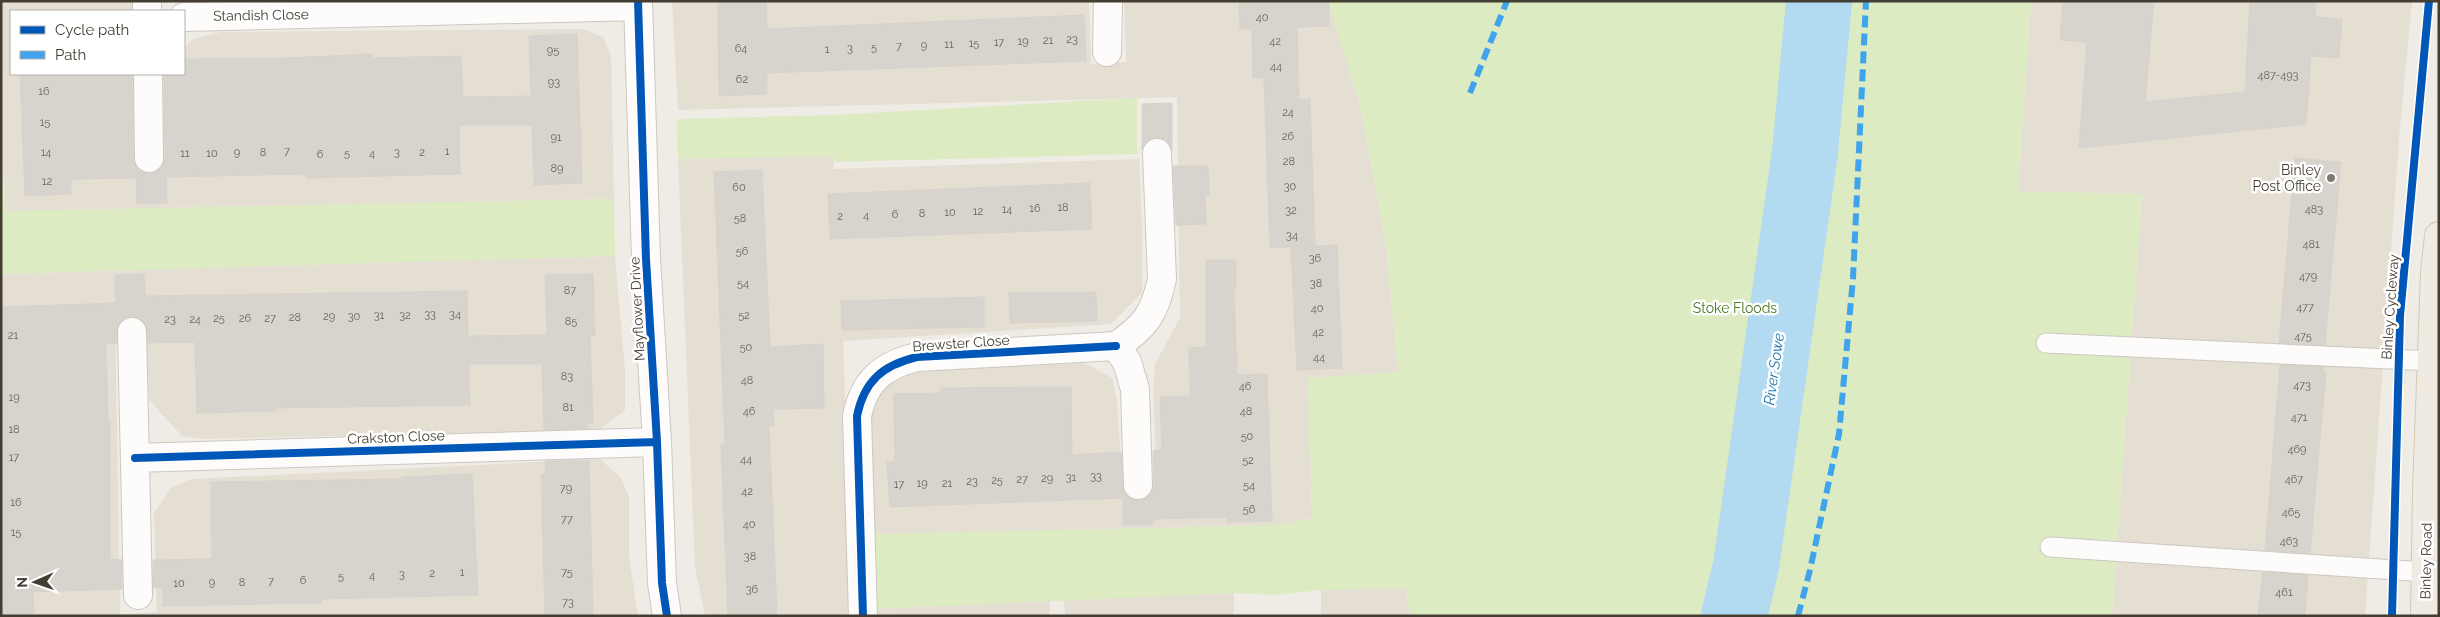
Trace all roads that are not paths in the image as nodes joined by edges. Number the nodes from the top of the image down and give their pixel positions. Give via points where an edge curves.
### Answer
1 (1108, 1) edge
2 (638, 4) edge
3 (185, 17) edge
4 (1107, 52) dead end
5 (148, 75) edge
6 (1157, 153) dead end
7 (149, 158) dead end
8 (2439, 236) edge
9 (132, 332) dead end
10 (2046, 343) dead end
11 (1116, 346) junction
12 (2432, 361) junction
13 (657, 442) junction
14 (135, 458) junction
15 (1138, 485) dead end
16 (2050, 547) dead end
17 (2426, 572) junction
18 (138, 595) dead end
19 (667, 616) edge
20 (863, 616) edge
21 (2425, 616) edge

1 - 4 street
2 - 3 street, Standish Close
2 - 13 street, Mayflower Drive via 646,259
5 - 7 street
6 - 11 street via 1162,279 1145,324
8 - 12 main road, Binley Road
9 - 14 street
10 - 12 lane
11 - 15 street via 1127,362 1135,389
11 - 20 street, Brewster Close via 917,357 899,361 870,382 861,398 857,416
12 - 17 main road, Binley Road
13 - 14 street, Crakston Close
13 - 19 street, Mayflower Drive via 662,583
14 - 18 street
16 - 17 lane
17 - 21 main road, Binley Road

